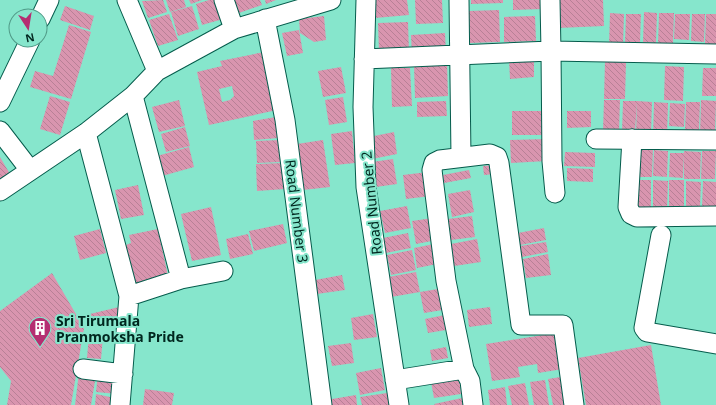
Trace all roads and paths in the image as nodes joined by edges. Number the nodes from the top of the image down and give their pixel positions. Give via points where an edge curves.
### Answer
1 (127, 0) edge
2 (224, 0) edge
3 (329, 0) edge
4 (366, 0) edge
5 (459, 0) edge
6 (550, 0) edge
7 (265, 19) junction
8 (234, 29) junction
9 (26, 48) edge
10 (551, 51) junction
11 (716, 54) edge
12 (460, 55) junction
13 (364, 59) junction
14 (158, 71) junction
15 (133, 96) junction
16 (0, 102) edge
17 (0, 131) edge
18 (86, 133) junction
19 (596, 139) dead end
20 (632, 139) junction
21 (716, 140) edge
22 (461, 157) junction
23 (30, 170) junction
24 (0, 191) edge
25 (555, 193) dead end
26 (716, 216) edge
27 (661, 235) dead end
28 (223, 271) dead end
29 (181, 279) junction
30 (130, 296) junction
31 (716, 344) edge
32 (83, 369) dead end
33 (464, 369) junction
34 (123, 374) junction
35 (395, 380) junction
36 (120, 405) edge
37 (322, 405) edge
38 (399, 405) edge
39 (473, 405) edge
40 (574, 405) edge

1 - 14 street
2 - 8 street
3 - 7 street
4 - 13 street, Road Number 2
5 - 12 street
6 - 10 street
7 - 8 street
7 - 37 street, Road Number 3 via 285,120
8 - 14 street
9 - 16 street
10 - 11 street
10 - 12 street
10 - 25 street via 552,161
12 - 13 street
12 - 22 street
13 - 35 street, Road Number 2 via 366,187
14 - 15 street
15 - 18 street
15 - 29 street
17 - 23 street
18 - 23 street
18 - 30 street
19 - 20 street
20 - 21 street
20 - 26 street via 628,207 631,214 637,217
22 - 33 street via 440,160 434,163 432,170 446,281
22 - 40 street via 490,154 497,157 521,325 563,325
23 - 24 street
27 - 31 street via 644,328 647,332
28 - 29 street
29 - 30 street
30 - 34 street
32 - 34 street
33 - 35 street
33 - 39 street via 470,381
34 - 36 street
35 - 38 street, Road Number 2

